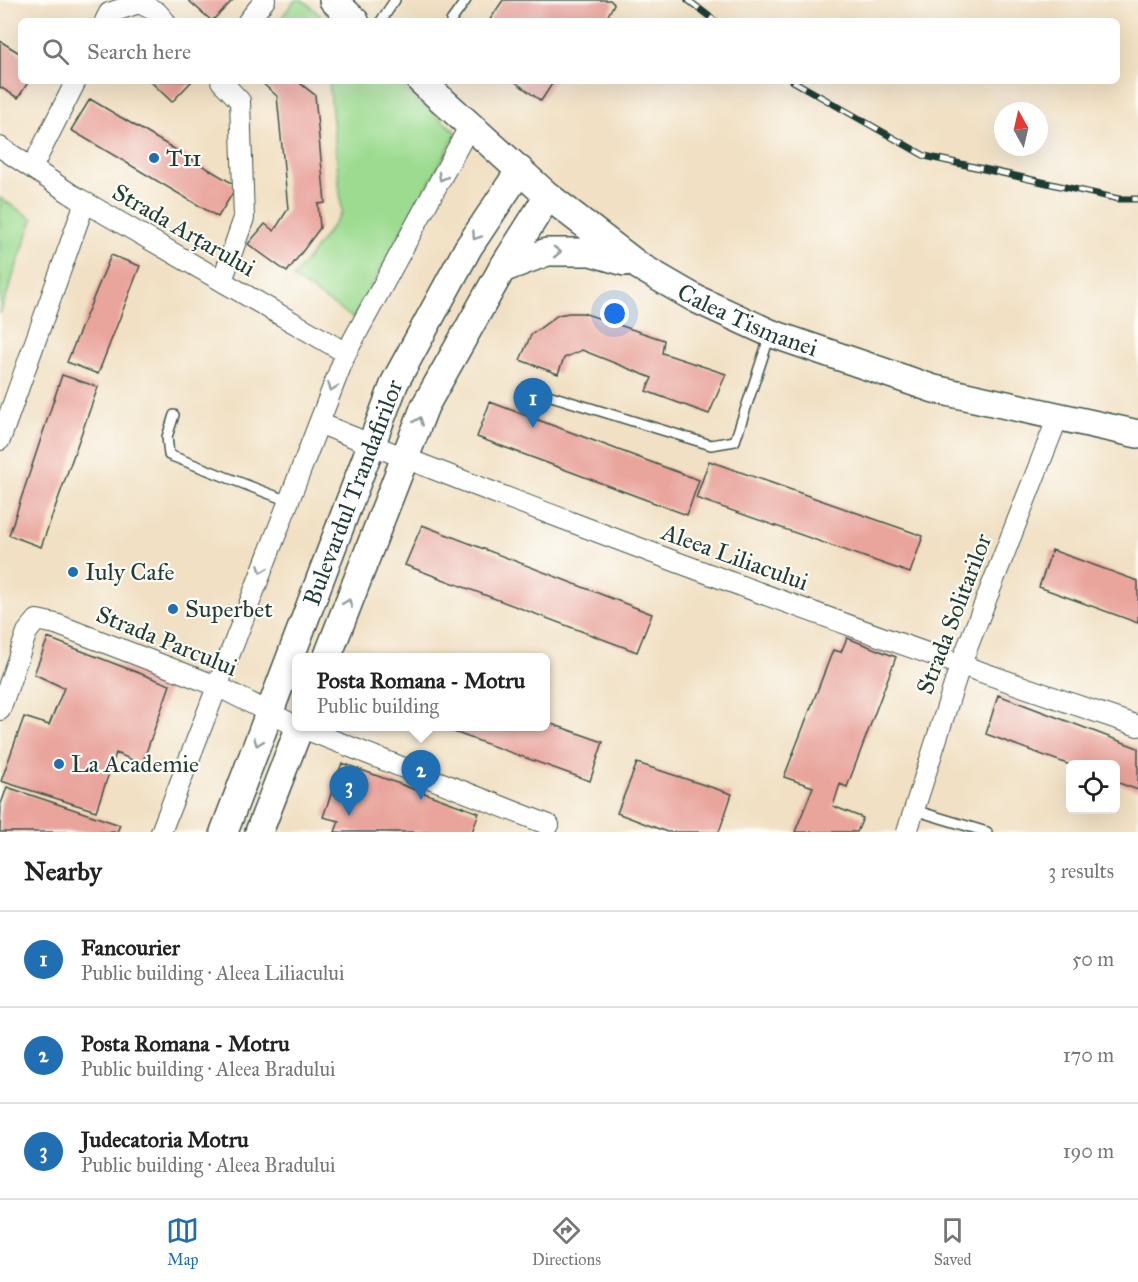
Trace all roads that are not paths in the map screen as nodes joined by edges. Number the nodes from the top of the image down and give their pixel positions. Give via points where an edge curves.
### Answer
1 (265, 0) edge
2 (333, 0) edge
3 (395, 0) edge
4 (466, 0) edge
5 (106, 18) edge
6 (162, 18) edge
7 (250, 18) edge
8 (352, 18) edge
9 (383, 18) edge
10 (453, 18) edge
11 (74, 84) edge
12 (224, 84) edge
13 (424, 84) edge
14 (470, 126) junction
15 (0, 147) edge
16 (32, 168) junction
17 (520, 170) junction
18 (548, 196) junction
19 (85, 202) junction
20 (639, 266) junction
21 (502, 269) junction
22 (222, 281) junction
23 (770, 333) junction
24 (346, 353) junction
25 (535, 391) dead end
26 (174, 415) dead end
27 (1058, 417) junction
28 (318, 423) junction
29 (1138, 434) edge
30 (0, 440) edge
31 (372, 445) junction
32 (405, 458) junction
33 (288, 501) junction
34 (292, 653) edge
35 (329, 653) edge
36 (292, 654) edge
37 (960, 666) junction
38 (217, 686) junction
39 (0, 710) edge
40 (270, 711) junction
41 (292, 724) edge
42 (1138, 726) edge
43 (297, 731) edge
44 (308, 731) edge
45 (914, 810) junction
46 (549, 825) dead end
47 (161, 832) edge
48 (224, 832) edge
49 (259, 832) edge
50 (907, 832) edge
51 (987, 832) edge

1 - 7 street
2 - 8 street
3 - 9 lane
4 - 10 lane
5 - 6 street via 109,13 139,3
11 - 16 street
12 - 22 street via 240,101 244,218
13 - 14 street, Calea Tismanei
14 - 17 street, Calea Tismanei
14 -> 24 street
15 - 16 street, Strada Arțarului
16 - 19 street, Strada Arțarului
17 - 18 street, Calea Tismanei
17 -> 31 street, Bulevardul Trandafirilor via 462,258 395,382
18 - 20 street, Calea Tismanei
18 - 21 street, Bulevardul Trandafirilor
19 - 22 street, Strada Arțarului
19 - 30 street
21 -> 20 street via 547,252 591,252
20 - 23 street, Calea Tismanei via 696,299
32 -> 21 street, Bulevardul Trandafirilor via 425,406
22 - 24 street, Strada Arțarului
23 - 25 lane via 735,441 723,444 711,445
23 - 27 street, Calea Tismanei via 934,389
24 -> 28 street
26 - 33 lane via 167,437 169,455
27 - 29 street, Calea Tismanei
27 - 37 street, Strada Solitarilor
28 - 31 street, Aleea Liliacului
28 - 33 street
31 - 32 street, Aleea Liliacului
31 - 34 street, Bulevardul Trandafirilor
35 -> 32 street, Bulevardul Trandafirilor
32 - 37 street, Aleea Liliacului via 711,576
33 -> 38 street
36 - 40 street, Bulevardul Trandafirilor
37 - 42 street, Aleea Liliacului
37 - 45 street, Strada Solitarilor
38 - 39 street, Strada Parcului via 56,624 37,621 27,632
38 - 40 street, Strada Parcului
38 - 47 street
40 - 41 street, Strada Parcului
40 -> 48 street, Bulevardul Trandafirilor
43 - 49 street
44 - 46 street, Strada Parcului
45 - 50 street, Strada Solitarilor
45 - 51 lane

